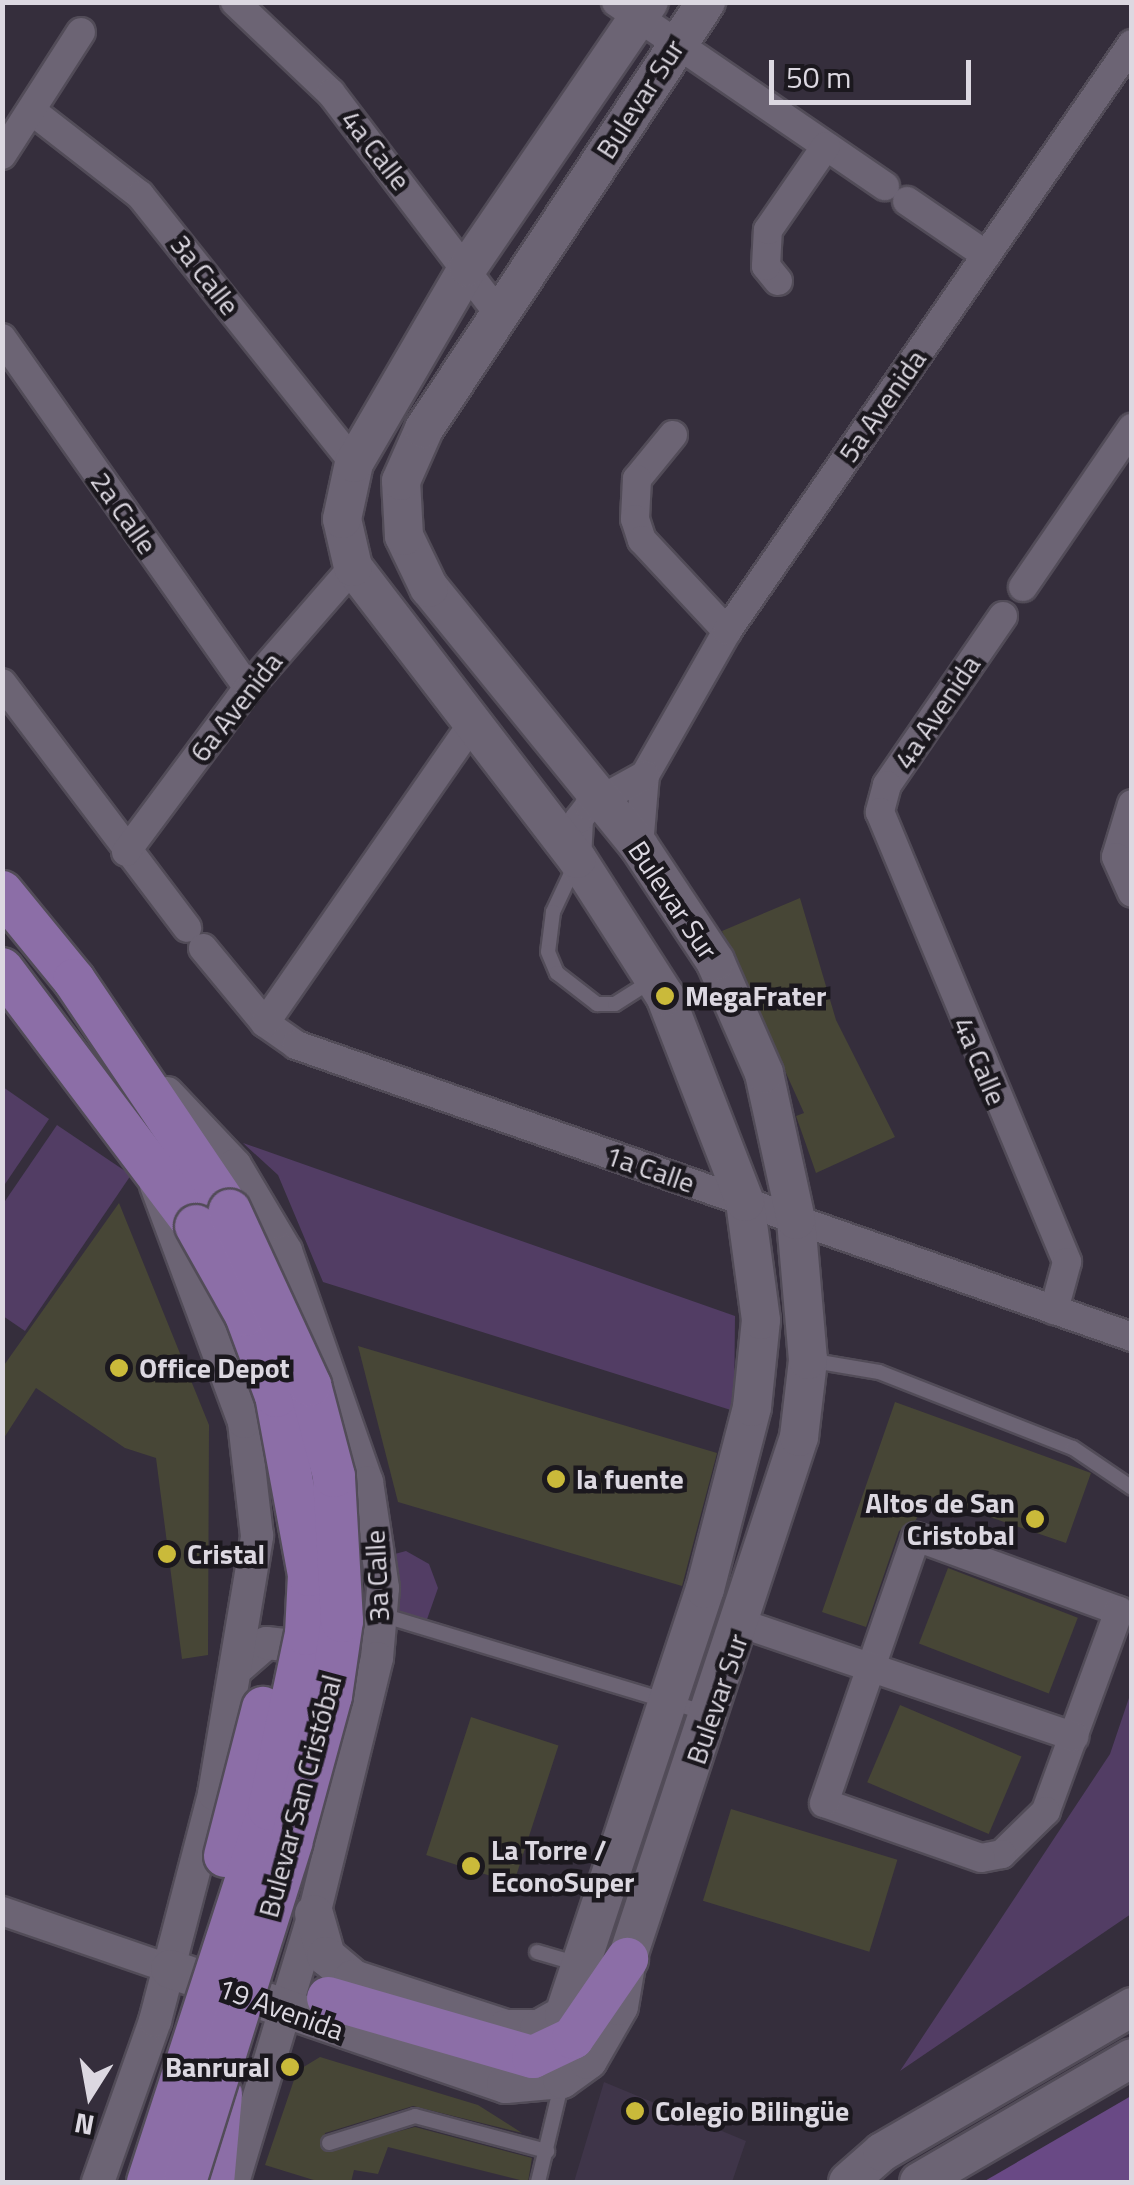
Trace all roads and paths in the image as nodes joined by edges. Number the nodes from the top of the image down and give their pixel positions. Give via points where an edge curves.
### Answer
1 (235, 2) edge
2 (706, 2) edge
3 (634, 8) edge
4 (81, 32) dead end
5 (676, 43) junction
6 (1132, 44) edge
7 (32, 111) junction
8 (826, 146) junction
9 (2, 155) edge
10 (986, 255) junction
11 (468, 267) junction
12 (778, 281) dead end
13 (499, 314) junction
14 (2, 338) edge
15 (1132, 428) edge
16 (673, 435) dead end
17 (354, 463) junction
18 (353, 567) junction
19 (1023, 587) dead end
20 (1003, 616) dead end
21 (726, 631) junction
22 (2, 683) edge
23 (248, 688) junction
24 (472, 724) junction
25 (644, 776) junction
26 (600, 797) junction
27 (1132, 804) edge
28 (880, 812) joint
29 (639, 846) junction
30 (126, 852) junction
31 (577, 859) junction
32 (2, 892) edge
33 (1132, 893) edge
34 (2, 969) edge
35 (654, 979) junction
36 (265, 1023) junction
37 (108, 1030) junction
38 (148, 1162) junction
39 (745, 1202) junction
40 (213, 1219) junction
41 (796, 1220) junction
42 (1054, 1310) junction
43 (1132, 1337) edge
44 (808, 1360) junction
45 (296, 1485) junction
46 (1132, 1488) edge
47 (381, 1615) junction
48 (743, 1624) junction
49 (377, 1658) junction
50 (240, 1666) junction
51 (871, 1667) junction
52 (670, 1701) junction
53 (712, 1714) junction
54 (1074, 1737) junction
55 (225, 1856) dead end
56 (2, 1912) edge
57 (314, 1914) junction
58 (536, 1952) dead end
59 (627, 1959) junction
60 (584, 1966) junction
61 (170, 1969) junction
62 (328, 1998) dead end
63 (1132, 2007) edge
64 (284, 2012) junction
65 (1132, 2058) edge
66 (223, 2066) junction
67 (562, 2078) junction
68 (329, 2144) dead end
69 (547, 2150) junction
70 (98, 2182) edge
71 (148, 2182) edge
72 (185, 2182) edge
73 (212, 2182) edge
74 (233, 2182) edge
75 (538, 2182) edge
76 (848, 2182) edge
77 (919, 2182) edge

1 - 11 street, 4a Calle via 331,93
2 - 5 main road, Bulevar Sur
3 - 5 street
3 - 11 main road, Bulevar Sur
4 - 7 street
5 - 8 street
5 - 13 main road, Bulevar Sur
6 - 10 street, 5a Avenida
7 - 9 street
7 - 17 street, 3a Calle via 140,194
8 - 10 street
8 - 12 street via 768,230 766,266
10 - 21 street, 5a Avenida
11 - 13 street, 4a Calle
11 - 17 main road, Bulevar Sur
13 - 26 main road, Bulevar Sur via 416,446 401,482 404,536 429,588
14 - 23 street, 2a Calle
15 - 19 street
16 - 21 street via 638,479 635,519 642,540
17 - 18 main road, Bulevar Sur via 342,518
18 - 23 street, 6a Avenida
18 - 24 main road, Bulevar Sur
20 - 28 street, 4a Avenida via 887,784
21 - 25 street, 5a Avenida
22 - 30 street, 1a Calle
23 - 30 street, 6a Avenida
24 - 31 main road, Bulevar Sur
24 - 36 street
25 - 26 street
25 - 29 street, 5a Avenida
26 - 29 main road, Bulevar Sur
26 - 31 street via 578,819
27 - 33 street via 1116,856
28 - 42 street, 4a Calle via 1067,1262
29 - 41 main road, Bulevar Sur via 716,961 764,1073
30 - 36 street, 1a Calle
31 - 35 main road, Bulevar Sur
31 - 35 lane via 552,912 548,952 557,973 597,1004 615,1004
32 - 37 main road, Bulevar San Cristóbal
34 - 38 main road, Bulevar San Cristóbal
35 - 39 main road, Bulevar Sur
36 - 39 street, 1a Calle via 296,1045
37 - 40 main road, Bulevar San Cristóbal
37 - 47 street, 3a Calle via 236,1165 286,1251 367,1482
38 - 40 main road, Bulevar San Cristóbal
38 - 50 street via 230,1373 254,1468 257,1536
39 - 41 street, 1a Calle
39 - 52 main road, Bulevar Sur via 761,1320 752,1407
40 - 45 main road, Bulevar San Cristóbal, bridge via 276,1396
40 - 66 main road, Bulevar San Cristóbal, bridge via 310,1384 334,1476 342,1622 321,1732
41 - 42 street, 1a Calle
41 - 44 main road, Bulevar Sur
42 - 43 street, 1a Calle
44 - 46 lane via 878,1372 1073,1448
44 - 48 main road, Bulevar Sur via 799,1437
45 - 55 main road, bridge via 269,1684
45 - 71 main road, Bulevar San Cristóbal, bridge via 308,1595 270,1809
47 - 49 street, 3a Calle
47 - 52 lane
48 - 51 street
48 - 53 main road, Bulevar Sur
49 - 50 street via 266,1643
49 - 57 street, 3a Calle
50 - 61 street
51 - 54 street
51 - 54 street via 824,1804 981,1858 1002,1854 1046,1811
51 - 54 street via 916,1537 1119,1612
52 - 53 lane
52 - 60 main road, Bulevar Sur
53 - 59 main road, Bulevar Sur
56 - 61 street, 19 Avenida
57 - 60 main road, 19 Avenida via 326,1956 353,1979 506,2029 539,2029 564,2015
57 - 64 street, 3a Calle
58 - 60 lane
59 - 62 main road via 574,2038 533,2057
59 - 67 main road, Bulevar Sur via 604,2038
61 - 64 main road, 19 Avenida
61 - 70 street
63 - 76 main road via 882,2152
64 - 67 main road, 19 Avenida via 506,2084
64 - 74 street, 3a Calle
65 - 77 main road
66 - 72 main road, Bulevar San Cristóbal, bridge
66 - 73 main road, bridge
67 - 69 lane
68 - 69 lane via 415,2116
69 - 75 lane

